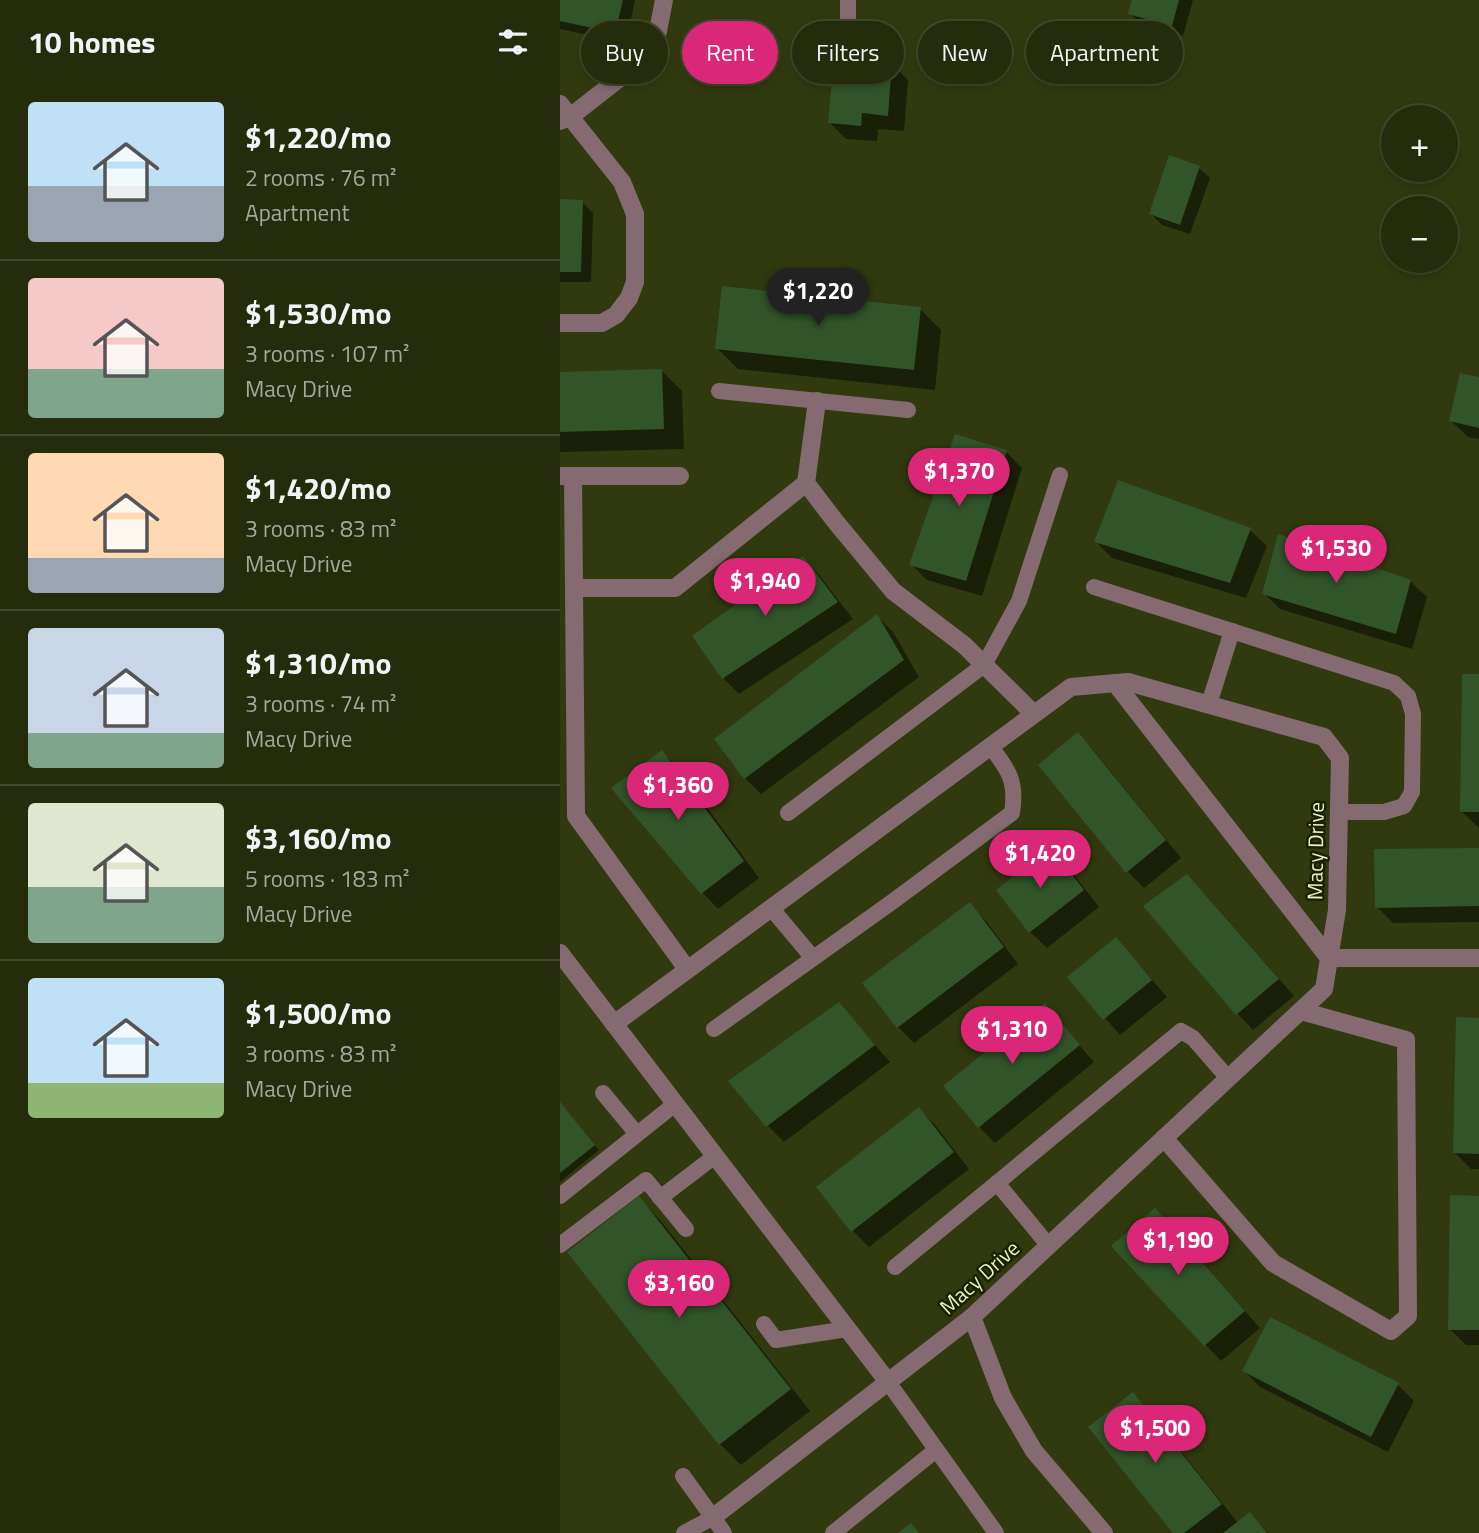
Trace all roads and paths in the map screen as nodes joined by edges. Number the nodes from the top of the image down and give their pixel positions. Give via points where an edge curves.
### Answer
1 (664, 0) edge
2 (848, 0) edge
3 (848, 21) edge
4 (563, 114) edge
5 (560, 323) edge
6 (719, 391) dead end
7 (817, 401) junction
8 (908, 410) dead end
9 (1060, 475) dead end
10 (566, 476) edge
11 (680, 476) dead end
12 (806, 483) junction
13 (574, 587) junction
14 (1094, 587) dead end
15 (1232, 631) junction
16 (984, 665) junction
17 (1115, 683) junction
18 (1209, 705) junction
19 (1034, 714) junction
20 (990, 746) junction
21 (1339, 812) junction
22 (788, 813) dead end
23 (771, 908) junction
24 (560, 953) edge
25 (813, 958) junction
26 (1329, 958) junction
27 (1479, 958) edge
28 (687, 970) junction
29 (1301, 1011) junction
30 (614, 1024) junction
31 (714, 1029) dead end
32 (1228, 1079) junction
33 (603, 1093) dead end
34 (675, 1104) junction
35 (637, 1134) junction
36 (1164, 1138) junction
37 (715, 1156) junction
38 (997, 1183) junction
39 (560, 1196) edge
40 (660, 1198) junction
41 (686, 1229) dead end
42 (560, 1245) edge
43 (1049, 1246) junction
44 (895, 1267) dead end
45 (972, 1317) junction
46 (764, 1324) dead end
47 (847, 1329) junction
48 (888, 1382) junction
49 (936, 1450) junction
50 (683, 1476) dead end
51 (712, 1518) junction
52 (684, 1533) edge
53 (701, 1533) edge
54 (724, 1533) edge
55 (833, 1533) edge
56 (996, 1533) edge
57 (1104, 1533) edge

1 - 4 street via 648,56
2 - 3 lane
4 - 5 street via 622,182 635,214 635,282 616,315 602,323
6 - 7 lane
7 - 8 lane
7 - 12 street
9 - 16 lane via 1019,601
10 - 11 street
10 - 13 street
12 - 13 street via 675,587
12 - 16 street via 893,591
13 - 28 street via 576,816
14 - 15 lane
15 - 18 lane
15 - 21 lane via 1394,682 1408,696 1413,714 1412,793 1404,806 1384,812
16 - 19 street
16 - 22 lane
17 - 18 street, Macy Drive via 1128,682
17 - 19 street, Macy Drive via 1071,687
17 - 26 street
18 - 21 street, Macy Drive via 1324,737 1340,758
19 - 20 street, Macy Drive
20 - 23 street, Macy Drive
20 - 25 lane via 1010,771 1012,813
21 - 26 street, Macy Drive via 1337,910
23 - 25 lane
23 - 28 street, Macy Drive
24 - 30 street
25 - 31 lane
26 - 27 street
26 - 29 street, Macy Drive via 1324,989
28 - 30 street, Macy Drive
29 - 32 street, Macy Drive
29 - 36 street via 1406,1040 1408,1317 1391,1331 1273,1263
30 - 34 street
32 - 36 street, Macy Drive
32 - 38 lane via 1193,1038 1181,1031
33 - 35 lane
34 - 35 lane
34 - 37 street
35 - 39 lane
36 - 43 street, Macy Drive
37 - 40 lane
37 - 47 street
38 - 43 lane
38 - 44 lane
40 - 41 lane
40 - 42 lane via 646,1180
43 - 45 street, Macy Drive
45 - 48 street, Macy Drive
45 - 57 street via 1003,1398 1034,1451
46 - 47 lane via 776,1340
47 - 48 street
48 - 49 lane
48 - 51 street, Macy Drive
49 - 55 lane
49 - 56 lane
50 - 51 lane
51 - 52 lane
51 - 53 lane
51 - 54 lane

